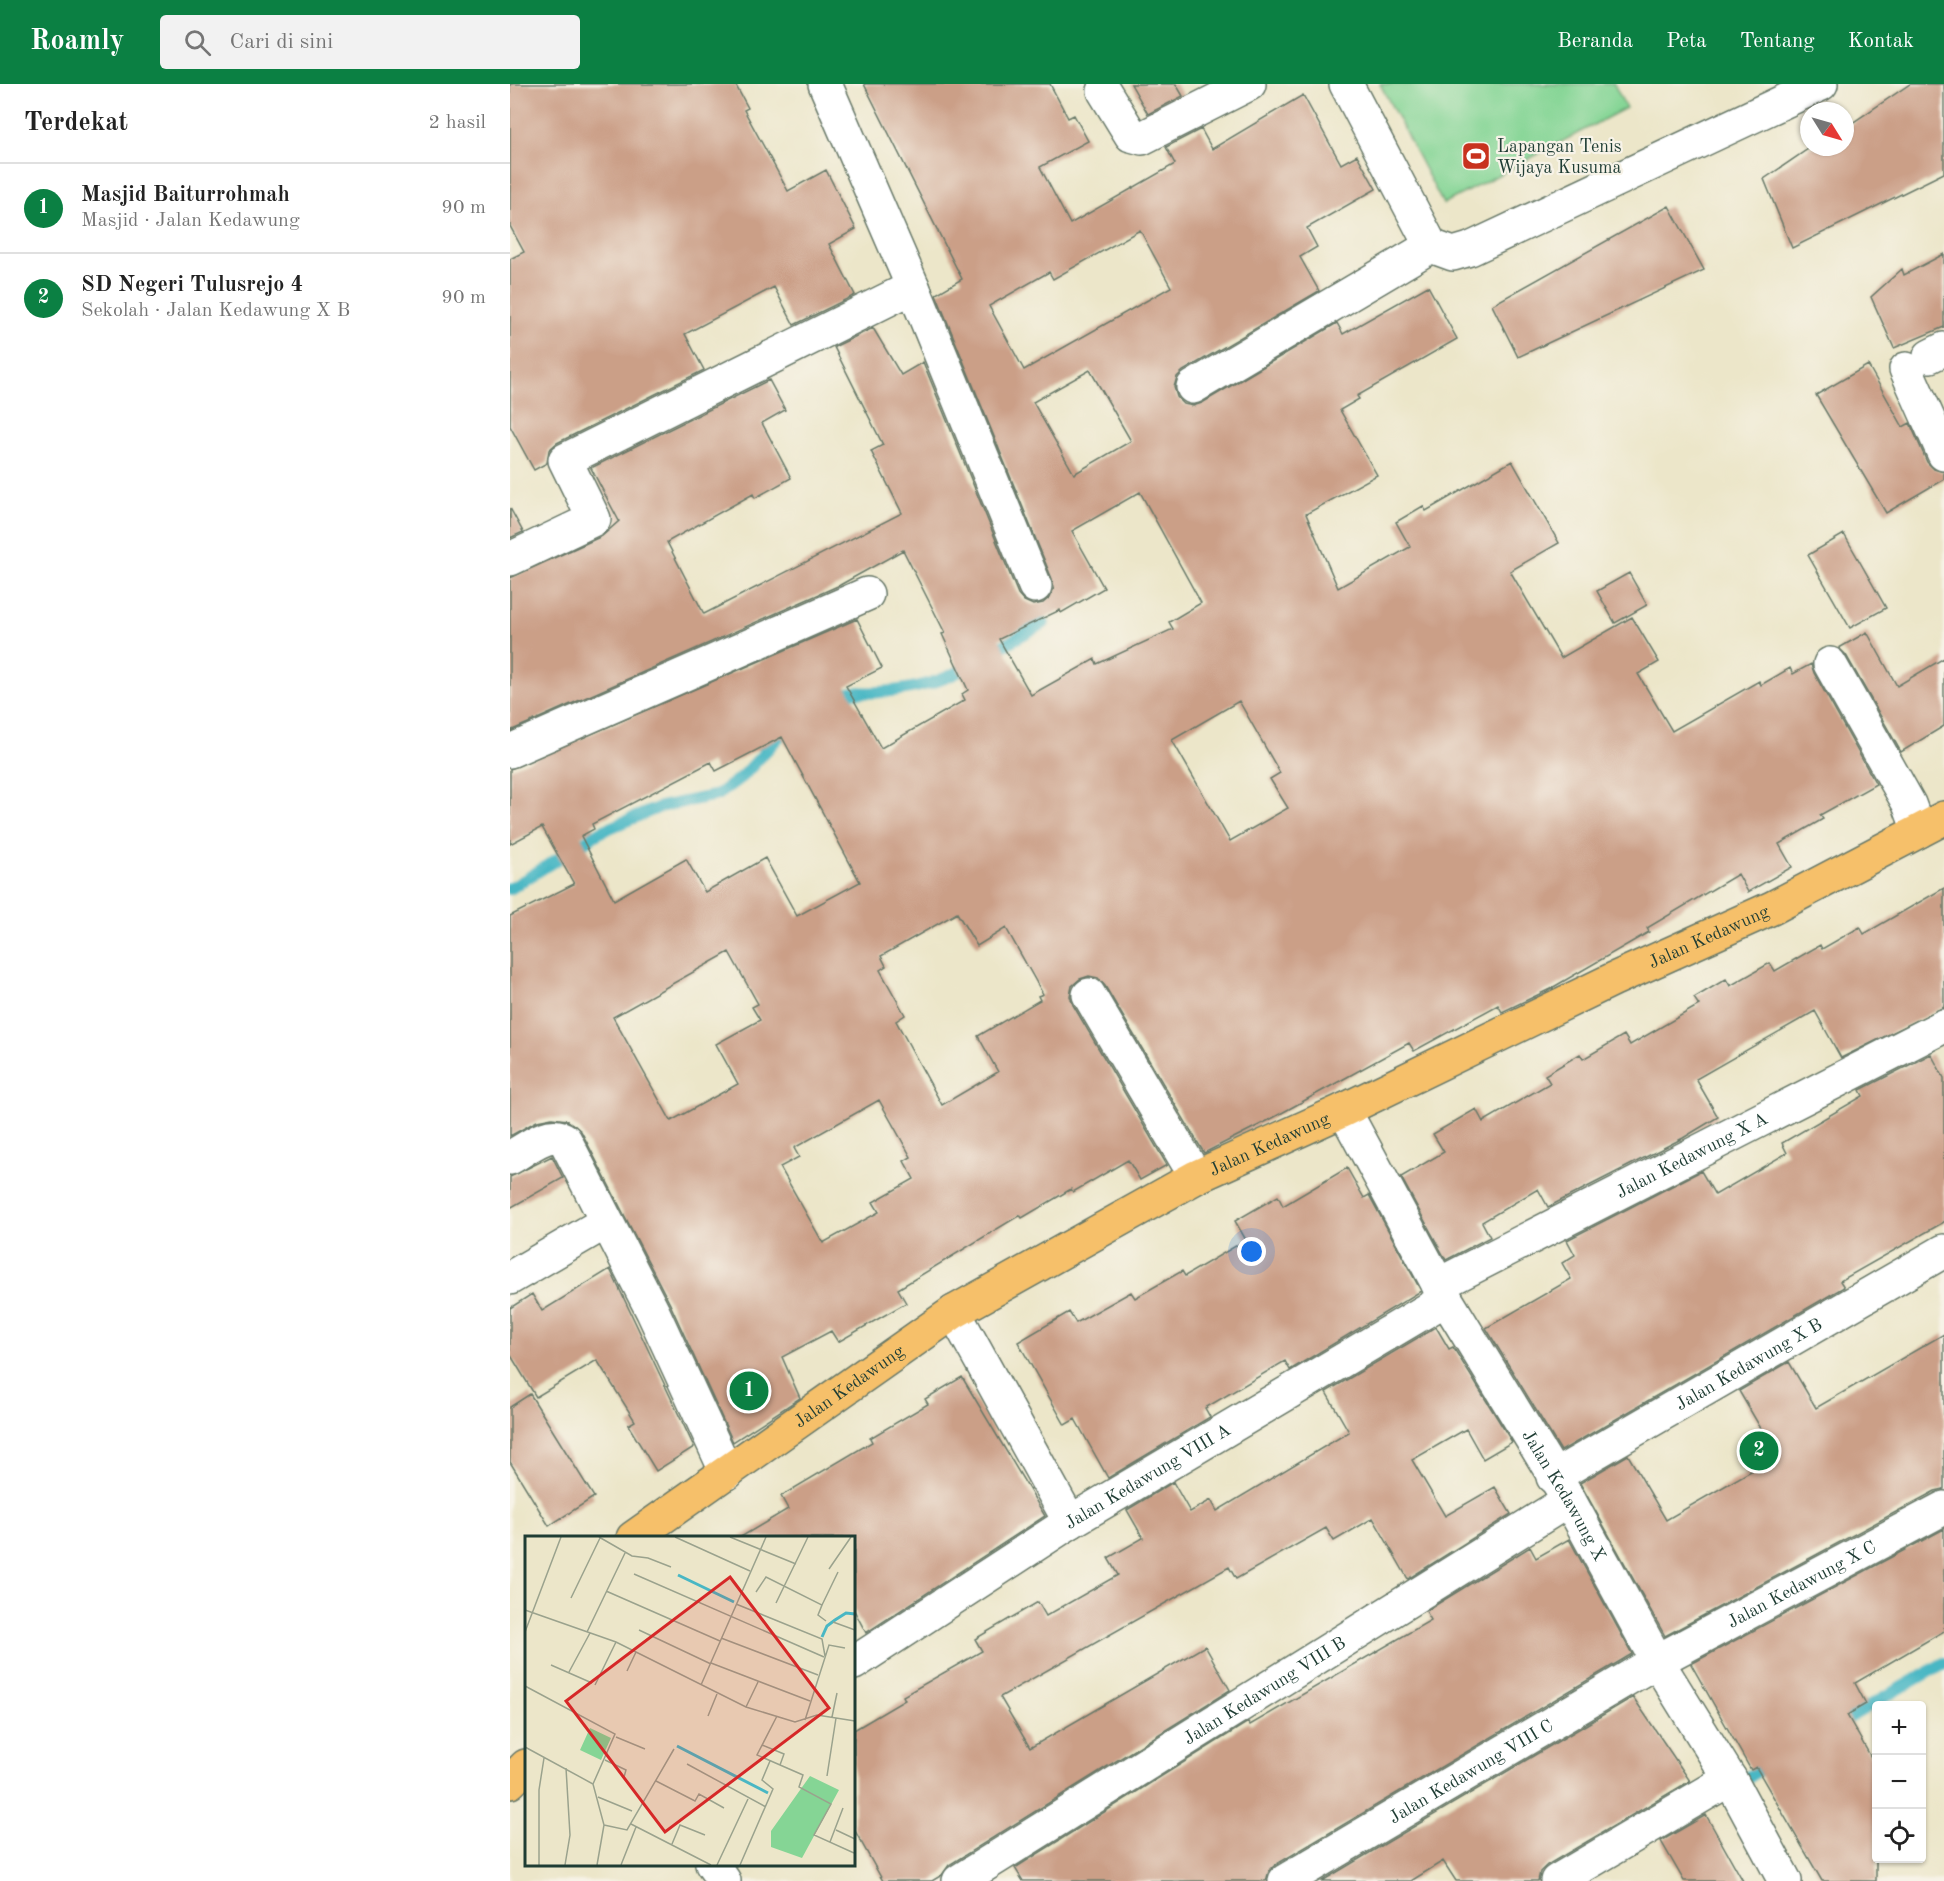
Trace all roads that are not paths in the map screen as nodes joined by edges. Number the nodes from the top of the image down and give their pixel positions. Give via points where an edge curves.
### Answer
1 (825, 84) edge
2 (1249, 84) edge
3 (1346, 84) edge
4 (1821, 84) edge
5 (1104, 91) dead end
6 (1438, 249) junction
7 (913, 287) junction
8 (1927, 358) edge
9 (1193, 387) dead end
10 (1944, 454) edge
11 (510, 559) edge
12 (1035, 586) dead end
13 (867, 594) dead end
14 (1830, 664) dead end
15 (510, 751) edge
16 (1932, 825) edge
17 (1089, 995) dead end
18 (1944, 1026) edge
19 (1344, 1110) junction
20 (510, 1158) edge
21 (1196, 1177) junction
22 (606, 1222) junction
23 (1944, 1251) edge
24 (510, 1278) edge
25 (1442, 1292) junction
26 (954, 1312) junction
27 (727, 1473) junction
28 (1561, 1489) junction
29 (1944, 1508) edge
30 (1070, 1522) junction
31 (636, 1536) edge
32 (1657, 1661) junction
33 (855, 1662) edge
34 (525, 1767) edge
35 (1730, 1779) junction
36 (510, 1782) edge
37 (713, 1866) edge
38 (724, 1881) edge
39 (959, 1881) edge
40 (1285, 1881) edge
41 (1557, 1881) edge
42 (1785, 1881) edge

1 - 7 street
2 - 5 street via 1142,138 1131,135
3 - 6 street
4 - 6 street via 1470,249 1453,254
6 - 9 street
7 - 11 street via 565,460 594,519
7 - 12 street
8 - 10 street
13 - 15 street
14 - 16 street via 1909,804
16 - 19 main road, Jalan Kedawung via 1772,908 1614,979
17 - 21 street
18 - 25 street, Jalan Kedawung X A
19 - 21 main road, Jalan Kedawung
19 - 25 street, Jalan Kedawung X
20 - 22 street via 551,1135 559,1135
21 - 26 main road, Jalan Kedawung
22 - 24 street
22 - 27 street via 653,1312
23 - 28 street, Jalan Kedawung X B
25 - 28 street, Jalan Kedawung X
25 - 30 street, Jalan Kedawung VIII A
26 - 27 main road, Jalan Kedawung
26 - 30 street
27 - 31 main road, Jalan Kedawung
28 - 32 street, Jalan Kedawung X
28 - 39 street, Jalan Kedawung VIII B
29 - 32 street, Jalan Kedawung X C
30 - 33 street, Jalan Kedawung VIII A
32 - 35 street, Jalan Kedawung X
32 - 40 street, Jalan Kedawung VIII C
34 - 36 main road
35 - 41 street
35 - 42 street, Jalan Kedawung X
37 - 38 street

